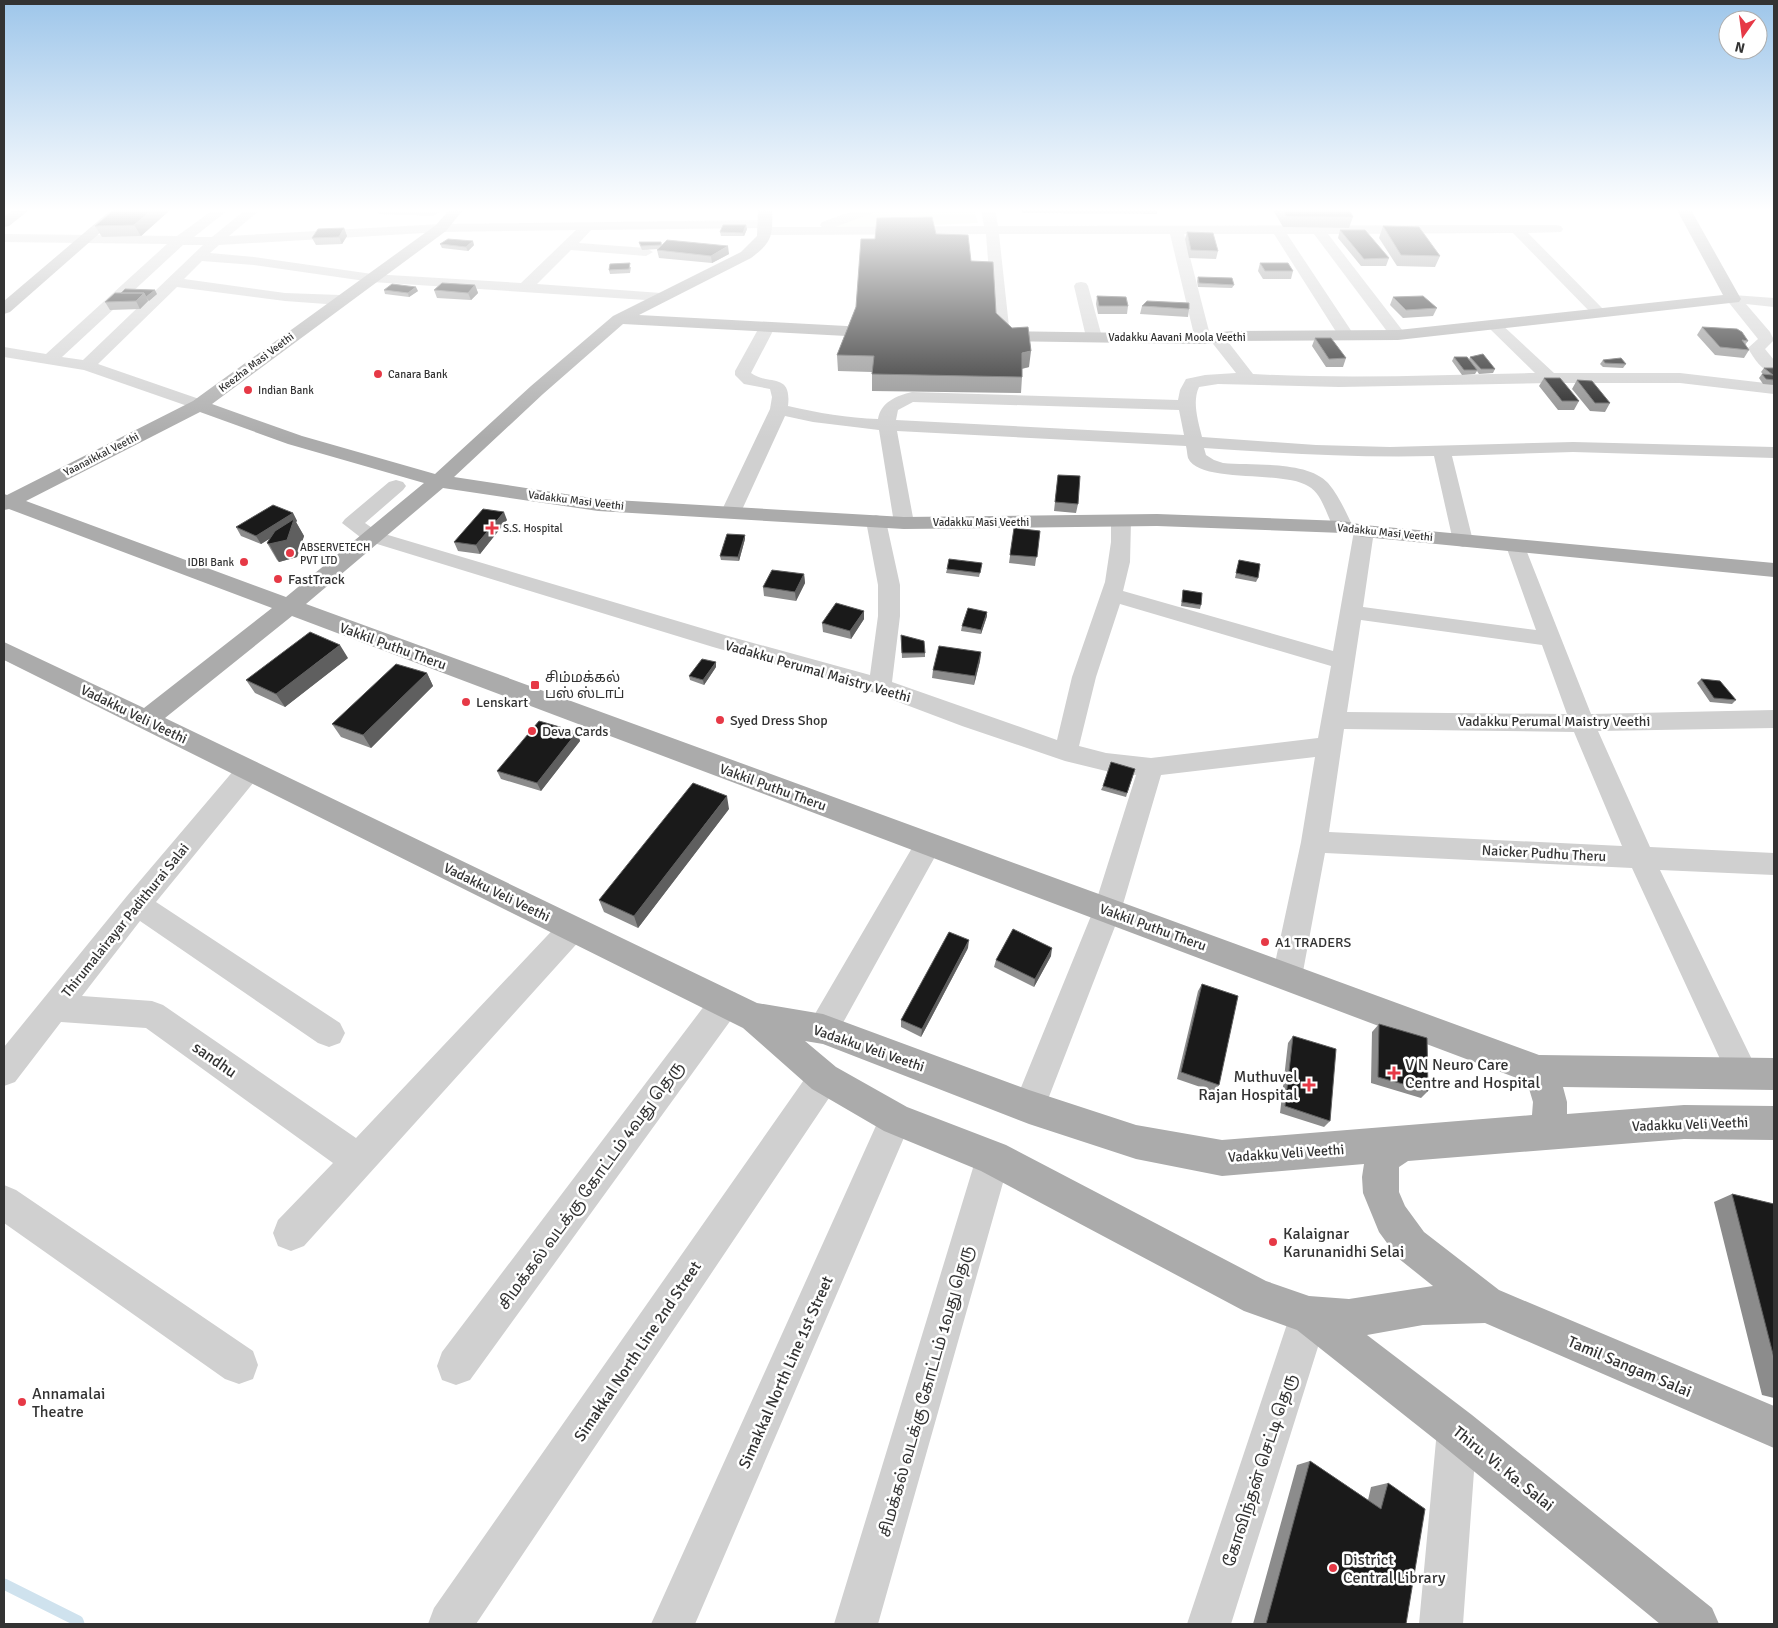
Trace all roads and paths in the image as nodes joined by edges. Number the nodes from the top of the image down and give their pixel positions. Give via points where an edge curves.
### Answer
1 (32, 286) edge
2 (131, 286) edge
3 (171, 286) edge
4 (204, 286) edge
5 (360, 286) edge
6 (482, 286) edge
7 (527, 286) edge
8 (683, 286) edge
9 (997, 286) edge
10 (1081, 286) dead end
11 (1193, 286) edge
12 (1314, 286) edge
13 (1361, 286) edge
14 (1572, 286) edge
15 (1726, 286) edge
16 (524, 289) junction
17 (661, 297) junction
18 (1733, 299) junction
19 (340, 300) junction
20 (1774, 302) edge
21 (4, 310) edge
22 (1598, 312) junction
23 (619, 319) junction
24 (1494, 325) junction
25 (767, 327) junction
26 (898, 334) edge
27 (1346, 335) junction
28 (1398, 335) junction
29 (1002, 336) junction
30 (975, 337) edge
31 (1094, 337) junction
32 (1209, 338) junction
33 (4, 352) edge
34 (50, 360) junction
35 (87, 366) junction
36 (1774, 369) edge
37 (1247, 377) junction
38 (1550, 378) junction
39 (1774, 389) edge
40 (1186, 404) junction
41 (199, 405) junction
42 (780, 409) junction
43 (886, 425) junction
44 (1195, 442) junction
45 (1442, 451) junction
46 (1774, 453) edge
47 (439, 481) junction
48 (396, 486) dead end
49 (5, 502) edge
50 (731, 512) junction
51 (876, 521) junction
52 (1121, 521) junction
53 (904, 523) junction
54 (1343, 527) junction
55 (1364, 531) junction
56 (371, 536) junction
57 (1463, 541) junction
58 (1516, 546) junction
59 (1774, 570) edge
60 (1113, 595) junction
61 (288, 606) junction
62 (1351, 612) junction
63 (1551, 639) junction
64 (7, 655) edge
65 (1343, 662) junction
66 (880, 686) junction
67 (146, 720) junction
68 (1334, 720) junction
69 (1774, 720) edge
70 (1582, 723) junction
71 (1329, 746) junction
72 (1065, 752) junction
73 (1151, 767) junction
74 (249, 770) junction
75 (1314, 842) junction
76 (929, 844) junction
77 (1640, 858) junction
78 (1774, 864) edge
79 (137, 904) junction
80 (1107, 911) junction
81 (572, 929) junction
82 (1287, 978) junction
83 (54, 1008) junction
84 (739, 1010) junction
85 (823, 1029) junction
86 (329, 1033) dead end
87 (4, 1071) edge
88 (1540, 1071) junction
89 (1759, 1074) edge
90 (824, 1078) junction
91 (1029, 1107) junction
92 (896, 1119) junction
93 (1774, 1123) edge
94 (1542, 1132) junction
95 (1401, 1144) junction
96 (993, 1158) junction
97 (358, 1160) junction
98 (4, 1202) edge
99 (291, 1233) dead end
100 (1485, 1304) junction
101 (1309, 1315) junction
102 (239, 1364) dead end
103 (456, 1366) dead end
104 (1774, 1427) edge
105 (1457, 1430) junction
106 (450, 1624) edge
107 (673, 1624) edge
108 (856, 1624) edge
109 (1209, 1624) edge
110 (1441, 1624) edge
111 (1696, 1624) edge

1 - 21 main road
2 - 34 street
3 - 35 street
4 - 19 street via 285,297
5 - 19 main road, Keezha Masi Veethi
6 - 16 street
7 - 16 street
8 - 17 main road
9 - 29 street
10 - 31 street
11 - 32 street
12 - 27 street
13 - 28 street
14 - 22 street
15 - 18 main road
16 - 17 street
17 - 23 main road
18 - 20 street
18 - 22 main road, Vadakku Aavani Moola Veethi
18 - 36 street via 1764,335 1766,340 1756,348
19 - 41 main road, Keezha Masi Veethi
22 - 24 main road, Vadakku Aavani Moola Veethi
23 - 25 main road
23 - 47 main road
24 - 28 main road, Vadakku Aavani Moola Veethi
24 - 38 street
25 - 26 main road
25 - 42 street via 743,375 752,381 779,388 782,396
27 - 28 main road, Vadakku Aavani Moola Veethi
27 - 32 main road, Vadakku Aavani Moola Veethi
29 - 30 main road, Vadakku Aavani Moola Veethi
29 - 31 main road, Vadakku Aavani Moola Veethi
31 - 32 main road, Vadakku Aavani Moola Veethi
32 - 37 street
33 - 34 street
34 - 35 street
35 - 41 street
37 - 38 street via 1296,382
37 - 40 street via 1192,383
38 - 39 street via 1680,378
40 - 43 street via 912,397 892,407
40 - 44 street
41 - 47 main road, Vadakku Masi Veethi via 295,440
41 - 49 main road, Yaanaikkal Veethi
42 - 43 street via 814,417
42 - 50 street
43 - 44 street
43 - 53 street
44 - 45 street via 1316,450
44 - 54 street via 1197,458 1206,465 1285,473 1316,482 1324,490
45 - 46 street via 1573,447
45 - 57 street
47 - 50 main road, Vadakku Masi Veethi via 598,505
47 - 56 main road
48 - 56 street via 352,523
49 - 61 main road, Vakkil Puthu Theru
50 - 51 main road, Vadakku Masi Veethi
51 - 53 main road, Vadakku Masi Veethi
51 - 66 street via 889,585 889,616
52 - 53 main road, Vadakku Masi Veethi
52 - 54 main road, Vadakku Masi Veethi
52 - 60 street via 1118,574
54 - 55 main road, Vadakku Masi Veethi
55 - 57 main road, Vadakku Masi Veethi
55 - 62 street
56 - 61 main road
56 - 66 street, Vadakku Perumal Maistry Veethi via 721,642
57 - 58 main road, Vadakku Masi Veethi
58 - 59 main road, Vadakku Masi Veethi
58 - 63 street
60 - 65 street
60 - 72 street via 1083,680
61 - 67 main road
61 - 76 main road, Vakkil Puthu Theru
62 - 63 street
62 - 65 street
63 - 70 street
64 - 67 main road, Vadakku Veli Veethi
65 - 68 street
66 - 72 street, Vadakku Perumal Maistry Veethi
67 - 74 main road, Vadakku Veli Veethi
68 - 70 street, Vadakku Perumal Maistry Veethi
68 - 71 street
69 - 70 street, Vadakku Perumal Maistry Veethi
70 - 77 street
71 - 73 street, Vadakku Perumal Maistry Veethi
71 - 75 street
72 - 73 street, Vadakku Perumal Maistry Veethi via 1106,762
73 - 80 street
74 - 79 street, Thirumalairayar Padithurai Salai
74 - 81 main road, Vadakku Veli Veethi
75 - 77 street, Naicker Pudhu Theru
75 - 82 street
76 - 80 main road, Vakkil Puthu Theru
76 - 85 street
77 - 78 street, Naicker Pudhu Theru
77 - 89 street
79 - 83 street, Thirumalairayar Padithurai Salai
79 - 86 street
80 - 82 main road, Vakkil Puthu Theru
80 - 91 street
81 - 84 main road, Vadakku Veli Veethi
81 - 97 street
82 - 88 main road, Vakkil Puthu Theru
83 - 87 street, Thirumalairayar Padithurai Salai
83 - 97 street, sandhu via 152,1015
84 - 85 main road, Vadakku Veli Veethi
84 - 90 main road
84 - 103 street, சிமக்கல் வடக்கு கோட்டம் 4வது தெரு
85 - 91 main road, Vadakku Veli Veethi
88 - 89 main road
88 - 94 main road via 1548,1089 1551,1109 1550,1120
90 - 92 main road
90 - 106 street, Simakkal North Line 2nd Street
91 - 95 main road, Vadakku Veli Veethi via 1136,1142 1222,1158
92 - 96 main road
92 - 107 street, Simakkal North Line 1st Street
93 - 94 main road, Vadakku Veli Veethi via 1684,1122
94 - 95 main road, Vadakku Veli Veethi
95 - 100 main road via 1383,1158 1380,1177 1381,1193 1392,1219 1412,1245
96 - 101 main road via 1258,1297
96 - 108 street, சிமக்கல் வடக்கு கோட்டம் 1வது தெரு
97 - 99 street
98 - 102 street
100 - 101 main road via 1423,1306 1349,1319
100 - 104 main road, Tamil Sangam Salai
101 - 105 main road, Thiru. Vi. Ka. Salai
101 - 109 street, கோவிந்தன் செட்டி தெரு
105 - 110 street
105 - 111 main road, Thiru. Vi. Ka. Salai

